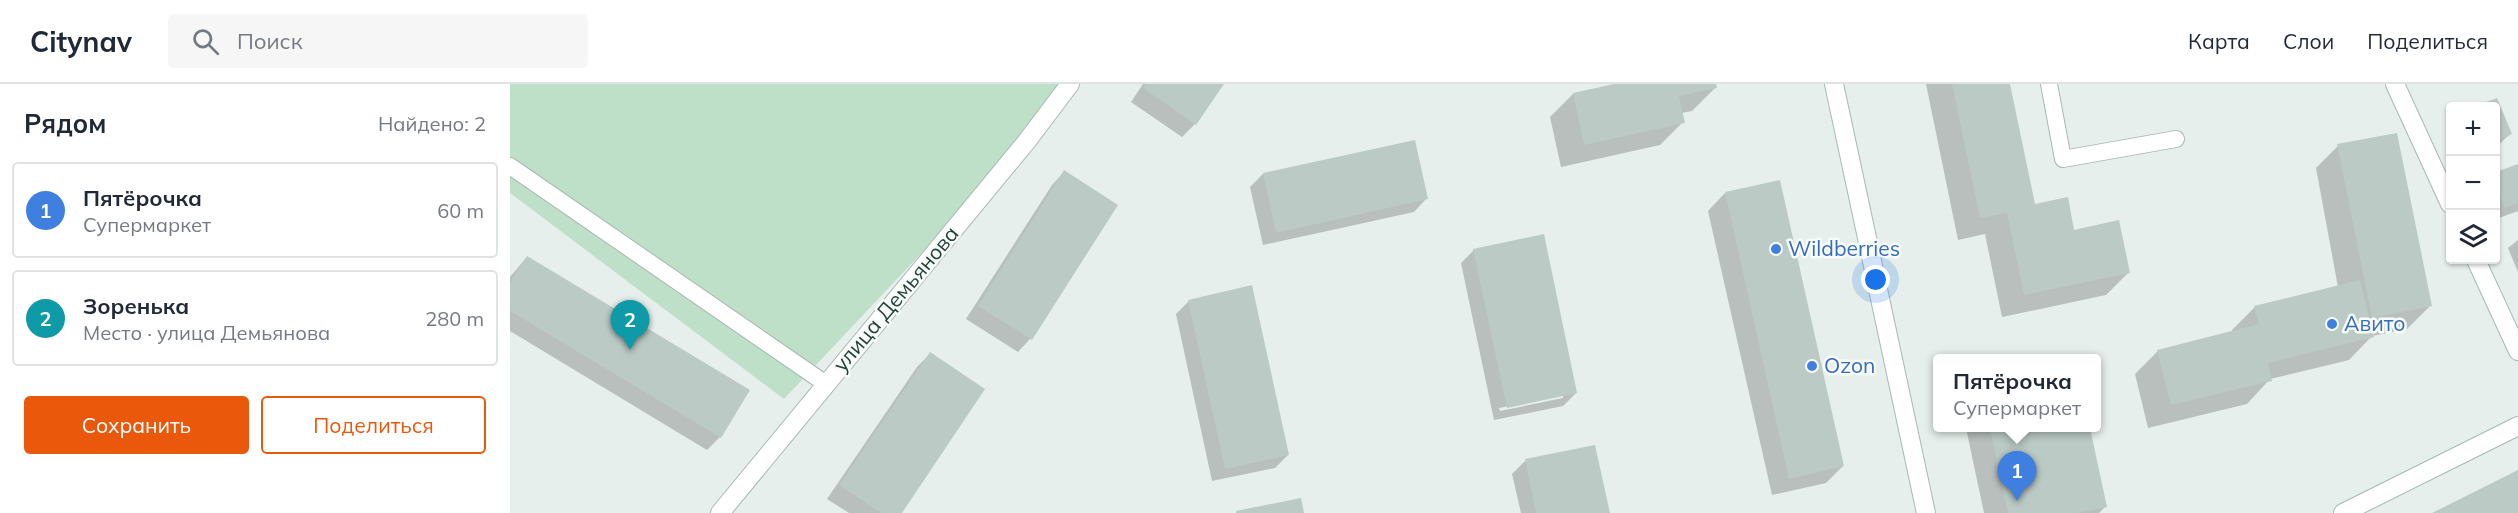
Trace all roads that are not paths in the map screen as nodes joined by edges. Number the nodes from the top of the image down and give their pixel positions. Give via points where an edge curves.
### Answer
1 (1070, 84) edge
2 (1834, 84) edge
3 (2049, 84) edge
4 (2395, 84) edge
5 (2176, 139) dead end
6 (510, 166) edge
7 (2446, 193) edge
8 (2478, 264) edge
9 (2518, 351) edge
10 (826, 384) junction
11 (2518, 426) edge
12 (720, 513) edge
13 (1926, 513) edge
14 (2343, 513) edge

1 - 10 street, улица Демьянова
2 - 13 street
3 - 5 lane via 2063,159
4 - 7 street
6 - 10 lane
8 - 9 street
10 - 12 street, улица Демьянова
11 - 14 street

